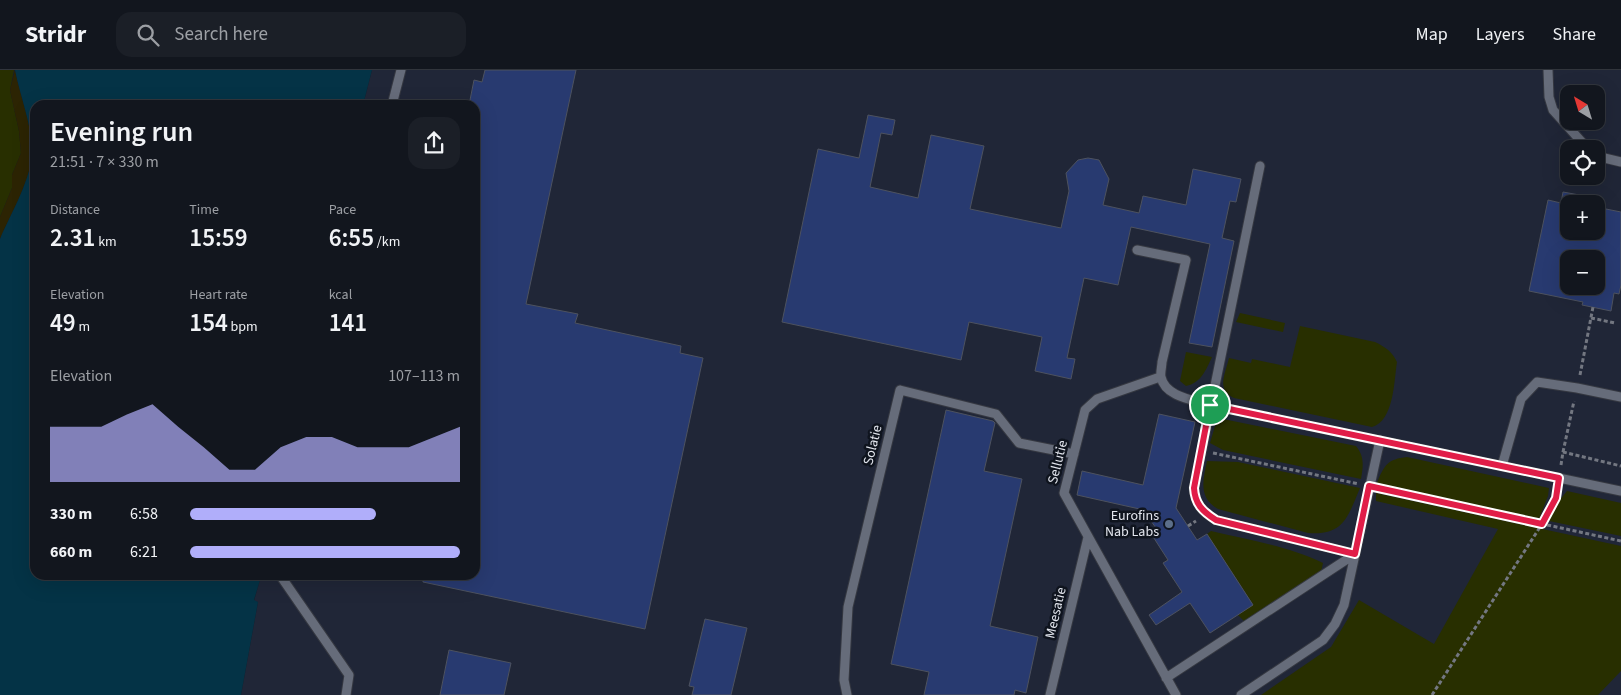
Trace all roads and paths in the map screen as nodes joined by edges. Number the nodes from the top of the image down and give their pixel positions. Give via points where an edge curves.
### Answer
1 (401, 70) edge
2 (1548, 70) edge
3 (393, 100) edge
4 (1580, 140) edge
5 (1605, 158) edge
6 (1621, 162) edge
7 (1260, 166) dead end
8 (1136, 250) dead end
9 (1591, 318) dead end
10 (1615, 323) dead end
11 (1160, 377) junction
12 (1621, 397) edge
13 (1210, 405) junction
14 (1380, 440) junction
15 (1201, 451) junction
16 (1074, 454) junction
17 (1502, 466) junction
18 (1621, 466) edge
19 (1559, 478) junction
20 (1369, 486) junction
21 (1621, 490) edge
22 (1542, 524) junction
23 (1088, 537) junction
24 (1621, 541) edge
25 (1355, 554) junction
26 (283, 580) edge
27 (1166, 678) junction
28 (346, 695) edge
29 (847, 695) edge
30 (1050, 695) edge
31 (1176, 695) edge
32 (1241, 695) edge
33 (1432, 695) edge

1 - 3 lane
2 - 4 lane via 1553,110
5 - 6 lane
7 - 13 lane
8 - 11 lane via 1186,260
9 - 10 path
11 - 13 lane via 1166,388 1178,395
11 - 16 lane, Sellutie via 1097,399 1085,410
12 - 17 lane via 1537,382 1521,399
13 - 14 lane
13 - 15 lane
14 - 17 lane
14 - 20 lane
15 - 20 path
15 - 25 lane via 1194,488 1195,500 1202,511 1216,520
16 - 23 lane, Sellutie via 1064,493
16 - 29 lane, Solatie via 1019,443 996,414 900,390 848,607 844,680
17 - 19 lane
18 - 19 path via 1563,452
19 - 21 lane
19 - 22 path via 1556,498
20 - 22 path
20 - 25 lane
22 - 24 path
22 - 33 path
23 - 27 lane, Sellutie
23 - 30 lane, Meesatie
25 - 27 lane
25 - 32 lane via 1344,605 1323,640
26 - 28 lane via 349,675
27 - 31 lane, Sellutie

